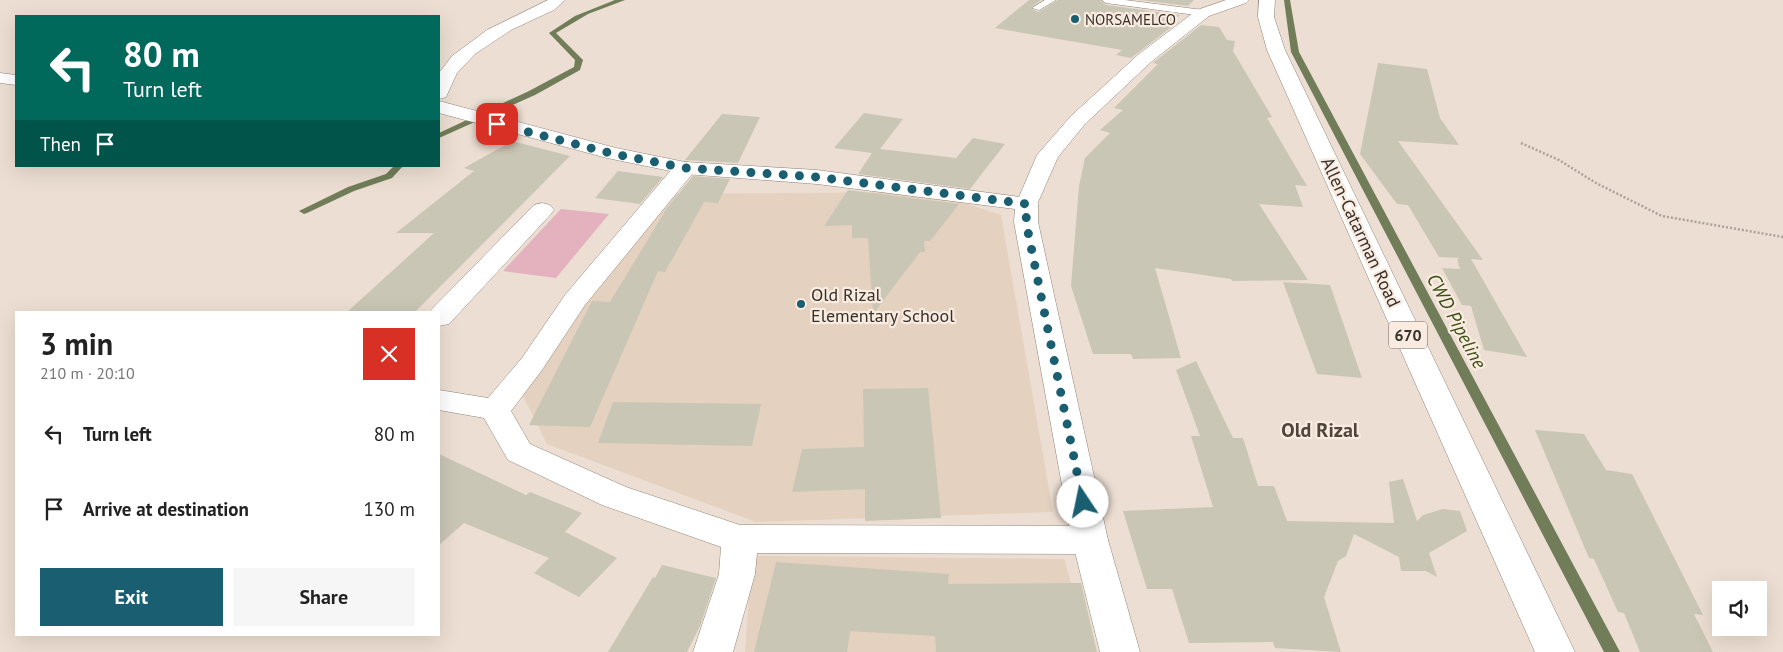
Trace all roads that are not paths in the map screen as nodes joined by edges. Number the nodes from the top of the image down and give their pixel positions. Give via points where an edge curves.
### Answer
1 (558, 0) edge
2 (1052, 0) edge
3 (1106, 0) edge
4 (1241, 0) edge
5 (1267, 0) edge
6 (1036, 8) dead end
7 (1203, 13) junction
8 (0, 78) edge
9 (15, 80) edge
10 (440, 102) edge
11 (686, 168) junction
12 (1027, 204) junction
13 (542, 210) dead end
14 (440, 317) edge
15 (440, 400) edge
16 (495, 410) junction
17 (740, 539) junction
18 (1090, 540) junction
19 (713, 652) edge
20 (1120, 652) edge
21 (1555, 652) edge

1 - 10 street via 514,21 470,49 442,80
2 - 6 lane
3 - 7 lane
4 - 7 street
5 - 21 street, Allen-Catarman Road / 670 via 1266,17 1276,50
7 - 12 street via 1145,58 1078,120 1048,155
8 - 9 street
10 - 11 street via 497,124 614,154
11 - 12 street via 817,177
11 - 16 street via 574,301 532,364
12 - 18 street via 1026,222
13 - 14 street
15 - 16 street
16 - 17 street via 519,452 614,496
17 - 18 street
17 - 19 street via 736,574
18 - 20 street

